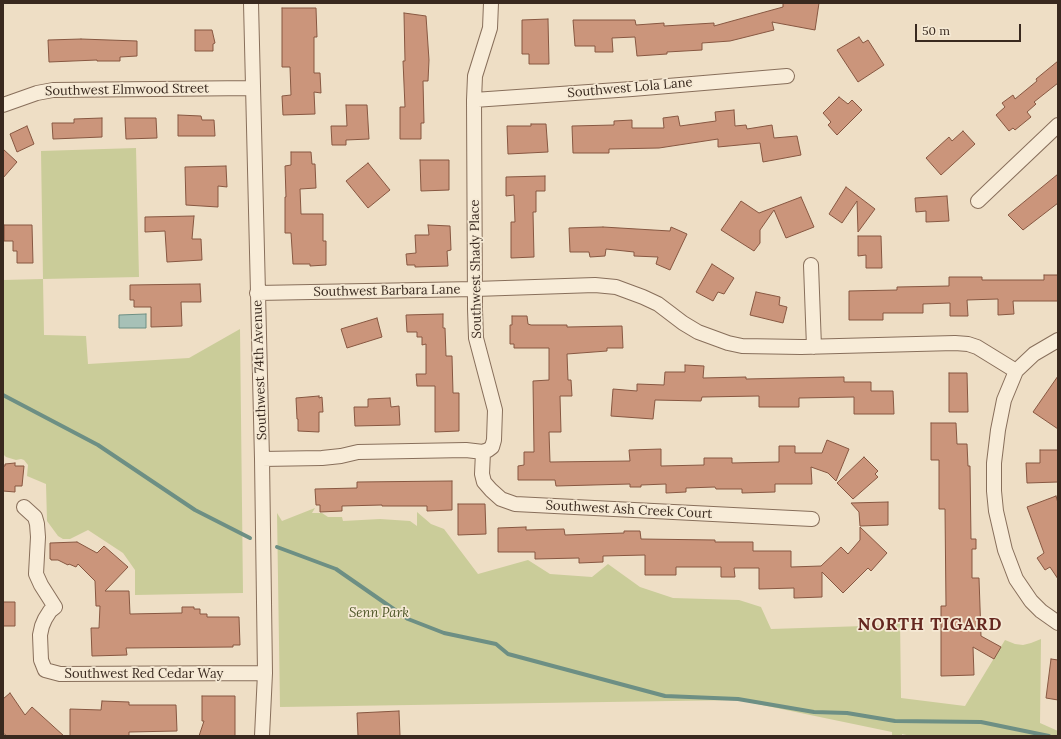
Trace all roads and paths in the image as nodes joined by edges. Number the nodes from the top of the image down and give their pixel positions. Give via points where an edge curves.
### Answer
1 (251, 3) edge
2 (491, 3) edge
3 (787, 76) dead end
4 (253, 88) junction
5 (474, 100) junction
6 (3, 105) edge
7 (1058, 125) edge
8 (978, 201) dead end
9 (811, 265) dead end
10 (475, 289) junction
11 (257, 293) junction
12 (1058, 340) edge
13 (814, 347) junction
14 (1016, 371) junction
15 (483, 452) junction
16 (262, 459) junction
17 (24, 507) dead end
18 (812, 519) dead end
19 (1058, 623) edge
20 (265, 673) junction
21 (262, 736) edge

1 - 4 street, Southwest 74th Avenue
2 - 5 street, Southwest Shady Place via 490,28 475,76
3 - 5 street, Southwest Lola Lane
4 - 6 street, Southwest Elmwood Street via 52,90
4 - 11 street, Southwest 74th Avenue
5 - 10 street, Southwest Shady Place
7 - 8 street
9 - 13 street
10 - 11 street, Southwest Barbara Lane
10 - 13 street, Southwest Barbara Lane via 595,285 616,287 658,304 698,332 728,343 742,346
10 - 15 street, Southwest Shady Place via 476,338 495,410 494,440 492,447
11 - 16 street, Southwest 74th Avenue
12 - 14 street via 1034,354
13 - 14 street, Southwest Barbara Lane via 968,344
14 - 19 street via 1004,400 998,430 994,463 996,511 1005,550 1016,579 1031,601
15 - 16 street via 358,452 322,458
15 - 18 street, Southwest Ash Creek Court via 484,482 502,499 515,504
16 - 20 street, Southwest 74th Avenue
17 - 20 street, Southwest Red Cedar Way via 35,516 37,524 36,574 55,606 42,626 40,635 41,660 46,670 60,674
20 - 21 street, Southwest 74th Avenue

